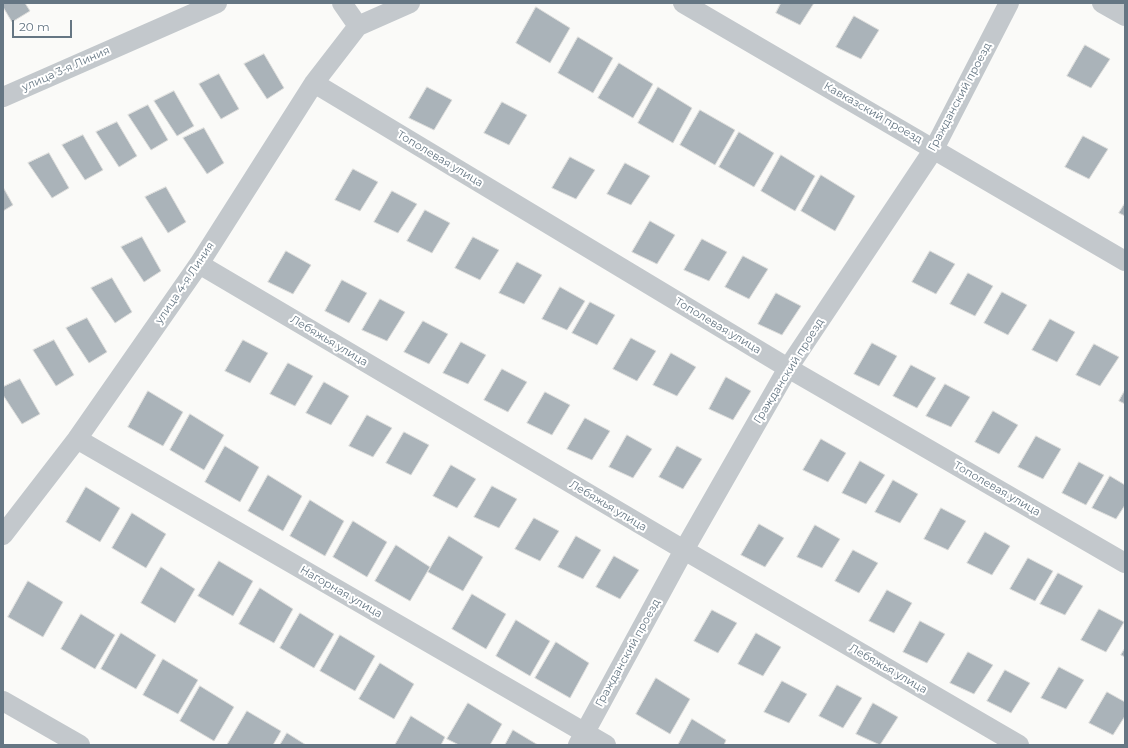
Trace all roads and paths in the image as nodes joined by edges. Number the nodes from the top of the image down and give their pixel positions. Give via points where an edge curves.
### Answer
1 (217, 3) edge
2 (342, 3) edge
3 (410, 3) edge
4 (683, 3) edge
5 (1009, 3) edge
6 (1102, 3) edge
7 (1125, 16) edge
8 (358, 26) junction
9 (314, 83) junction
10 (3, 97) edge
11 (934, 148) junction
12 (1125, 261) edge
13 (199, 264) junction
14 (788, 368) junction
15 (77, 439) junction
16 (3, 535) edge
17 (684, 550) junction
18 (1125, 563) edge
19 (3, 701) edge
20 (581, 739) edge
21 (80, 745) edge
22 (606, 745) edge
23 (1019, 745) edge

1 - 10 street, улица 3-я Линия
2 - 8 street
3 - 8 street
4 - 11 street, Кавказский проезд
5 - 11 street, Гражданский проезд
6 - 7 street
8 - 9 street, улица 4-я Линия
9 - 13 street, улица 4-я Линия
9 - 14 street, Тополевая улица
11 - 12 street, Кавказский проезд
11 - 14 street, Гражданский проезд
13 - 15 street, улица 4-я Линия
13 - 17 street, Лебяжья улица
14 - 17 street, Гражданский проезд
14 - 18 street, Тополевая улица
15 - 16 street, улица 4-я Линия
15 - 20 street, Нагорная улица
17 - 20 street, Гражданский проезд
17 - 23 street, Лебяжья улица
19 - 21 street
20 - 22 street, Нагорная улица

